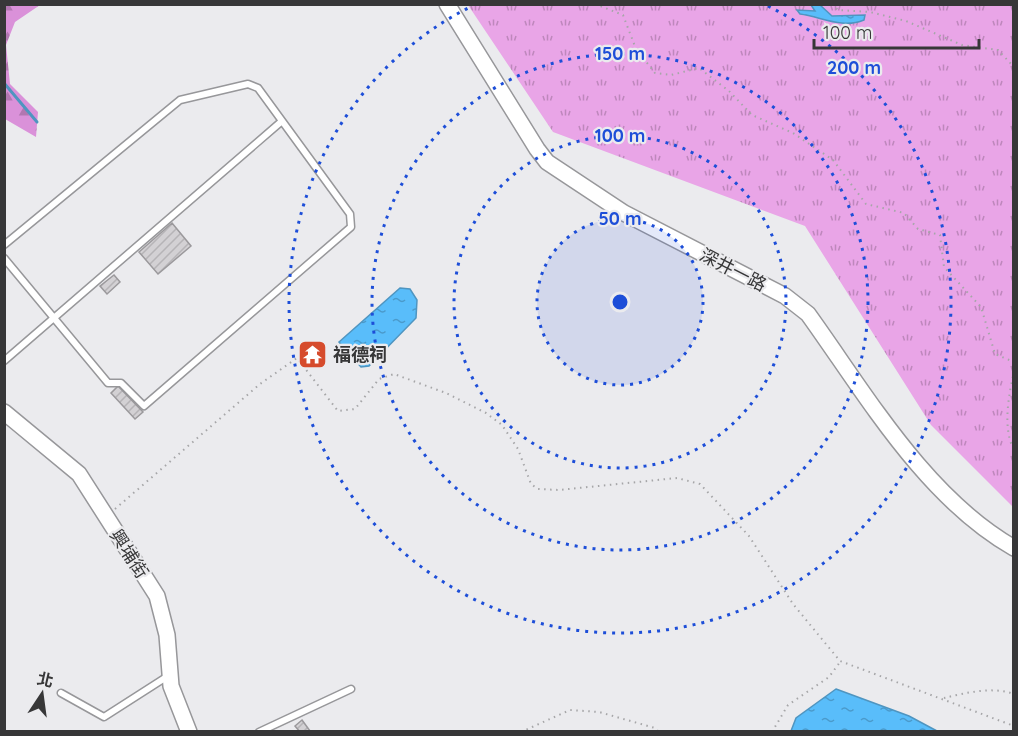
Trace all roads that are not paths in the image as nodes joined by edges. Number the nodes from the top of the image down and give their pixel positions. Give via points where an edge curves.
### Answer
1 (447, 4) edge
2 (282, 121) junction
3 (4, 244) edge
4 (4, 258) edge
5 (53, 320) junction
6 (4, 361) edge
7 (4, 412) edge
8 (1014, 548) edge
9 (170, 674) junction
10 (351, 689) dead end
11 (61, 693) dead end
12 (189, 731) edge
13 (259, 732) edge

1 - 8 street, 深井一路 via 548,162 624,213 785,296 808,314 926,475 986,532
2 - 3 lane via 258,88 248,84 180,100
2 - 5 lane
2 - 5 lane via 350,214 351,227 144,406 122,383 108,383
4 - 5 lane
5 - 6 lane
7 - 9 street, 興埔街 via 79,474 157,596 167,635
9 - 11 lane via 104,717
9 - 12 street, 興埔街
10 - 13 lane

